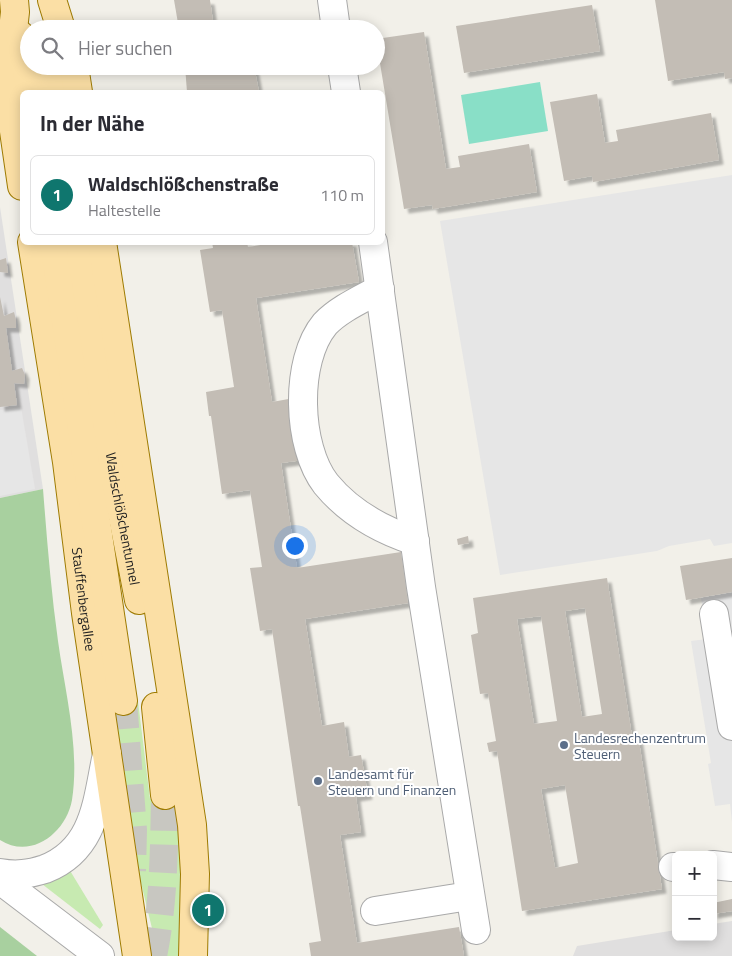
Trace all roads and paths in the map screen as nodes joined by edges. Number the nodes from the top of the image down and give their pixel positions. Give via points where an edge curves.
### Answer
1 (332, 0) edge
2 (14, 6) edge
3 (335, 20) edge
4 (20, 36) edge
5 (28, 75) edge
6 (54, 75) edge
7 (75, 75) edge
8 (343, 75) edge
9 (31, 90) edge
10 (57, 90) edge
11 (78, 90) edge
12 (346, 90) edge
13 (20, 172) edge
14 (32, 245) edge
15 (54, 245) edge
16 (80, 245) edge
17 (102, 245) edge
18 (373, 245) edge
19 (380, 289) junction
20 (415, 540) junction
21 (714, 614) dead end
22 (123, 701) tunnel mouth
23 (732, 726) edge
24 (107, 752) junction
25 (165, 795) tunnel mouth
26 (717, 865) edge
27 (732, 867) edge
28 (0, 874) edge
29 (0, 880) edge
30 (469, 896) junction
31 (375, 911) dead end
32 (476, 930) dead end
33 (100, 956) edge
34 (137, 956) edge
35 (193, 956) edge

1 - 3 street
2 - 4 main road
2 - 13 main road via 7,83
5 - 9 main road
6 - 10 main road
7 - 11 main road
8 - 12 street
14 - 24 main road, Stauffenbergallee via 67,462
15 - 22 main road, Waldschlößchentunnel
16 - 25 main road, Waldschlößchentunnel via 116,481 154,697
17 - 35 main road via 192,825 195,874
18 - 19 street
19 - 20 street
19 - 20 street via 336,315 325,324 316,339 304,385 306,428 311,452 325,483 376,526
20 - 30 street
21 - 23 street
24 - 28 street via 89,830 77,849 53,866 28,874
24 - 34 main road, Stauffenbergallee
26 - 27 street
29 - 33 street
30 - 31 street
30 - 32 street

